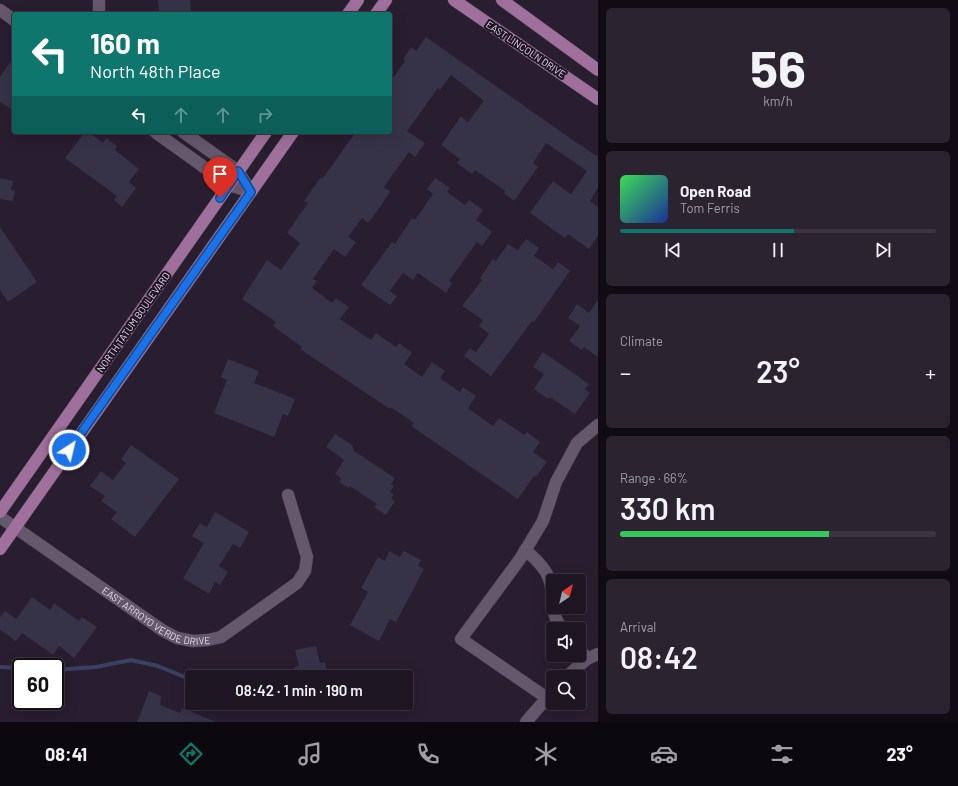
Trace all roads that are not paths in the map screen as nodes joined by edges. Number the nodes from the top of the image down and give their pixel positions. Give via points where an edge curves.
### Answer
1 (99, 0) edge
2 (358, 0) edge
3 (386, 0) edge
4 (454, 0) edge
5 (502, 0) edge
6 (0, 10) edge
7 (99, 12) edge
8 (349, 12) edge
9 (377, 12) edge
10 (12, 19) edge
11 (598, 70) edge
12 (598, 99) edge
13 (158, 134) edge
14 (185, 134) edge
15 (265, 134) edge
16 (291, 134) edge
17 (238, 171) junction
18 (229, 185) junction
19 (251, 192) junction
20 (598, 425) edge
21 (288, 495) dead end
22 (0, 512) edge
23 (0, 517) edge
24 (15, 527) junction
25 (0, 549) edge
26 (525, 550) junction
27 (558, 622) edge
28 (592, 656) edge
29 (575, 670) edge
30 (546, 692) edge
31 (546, 700) edge
32 (526, 722) edge

1 - 7 street
2 - 8 main road
3 - 9 main road
4 - 12 main road, EAST LINCOLN DRIVE
5 - 11 main road
6 - 10 street
13 - 18 street
14 - 17 street
15 - 17 main road, NORTH TATUM BOULEVARD
16 - 19 main road
17 - 18 main road, NORTH TATUM BOULEVARD
17 - 19 street
18 - 19 street
18 - 22 main road, NORTH TATUM BOULEVARD
19 - 24 main road
20 - 26 street via 577,443 556,482 543,521
21 - 24 street, EAST ARROYO VERDE DRIVE via 307,557 305,571 297,583 275,599 221,637 208,640 177,638 162,630
23 - 24 street, EAST ARROYO VERDE DRIVE
24 - 25 main road
26 - 27 street via 543,568 550,580 553,614
26 - 30 street via 461,639
28 - 29 street
31 - 32 street

